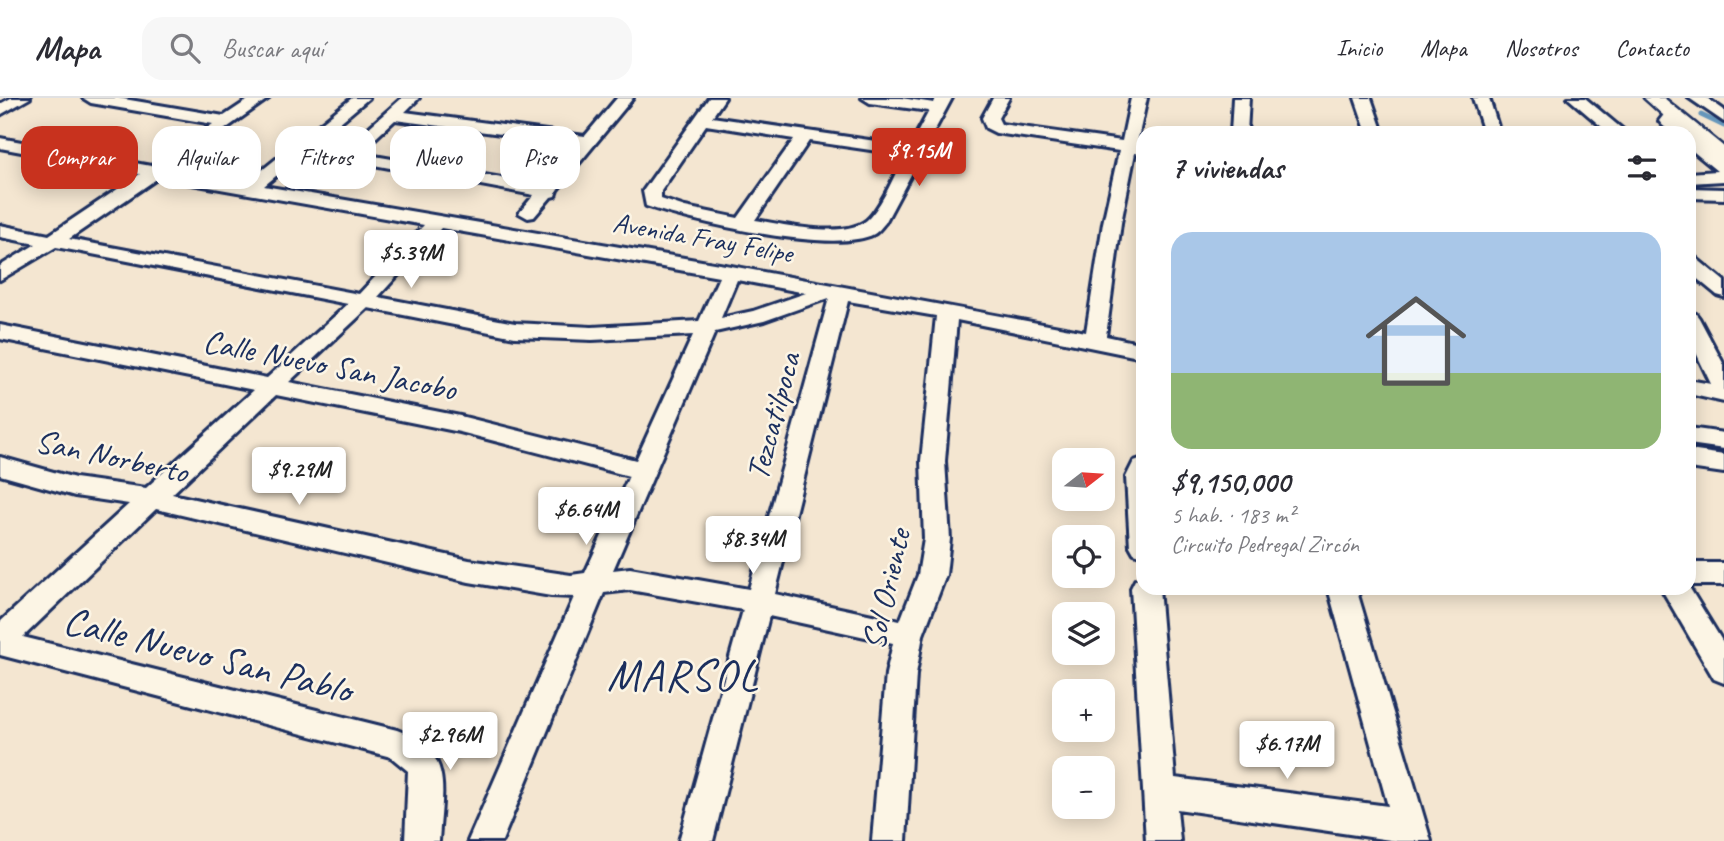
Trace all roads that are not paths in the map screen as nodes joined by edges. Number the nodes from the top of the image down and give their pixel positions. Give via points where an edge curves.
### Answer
1 (22, 98) edge
2 (91, 98) edge
3 (261, 98) edge
4 (360, 98) edge
5 (411, 98) edge
6 (599, 98) edge
7 (717, 98) edge
8 (870, 98) edge
9 (1001, 98) edge
10 (1139, 98) edge
11 (1241, 98) edge
12 (1363, 98) edge
13 (1481, 98) edge
14 (1576, 98) edge
15 (1653, 98) edge
16 (1697, 98) edge
17 (623, 100) edge
18 (128, 101) edge
19 (941, 103) edge
20 (0, 110) edge
21 (391, 115) junction
22 (1677, 116) edge
23 (1724, 117) edge
24 (702, 120) junction
25 (226, 121) junction
26 (219, 126) edge
27 (1138, 126) edge
28 (1239, 126) edge
29 (1373, 126) edge
30 (1490, 126) edge
31 (1608, 126) edge
32 (1696, 133) edge
33 (805, 134) junction
34 (1724, 137) edge
35 (590, 141) junction
36 (0, 144) edge
37 (1696, 145) edge
38 (1136, 148) edge
39 (1136, 151) edge
40 (917, 152) junction
41 (1724, 157) edge
42 (1724, 169) edge
43 (152, 172) edge
44 (152, 175) edge
45 (1724, 176) edge
46 (261, 180) edge
47 (1696, 186) edge
48 (257, 189) edge
49 (1696, 189) edge
50 (549, 192) junction
51 (1724, 194) edge
52 (528, 213) dead end
53 (438, 220) junction
54 (743, 224) junction
55 (0, 231) edge
56 (55, 241) junction
57 (1696, 268) edge
58 (731, 272) junction
59 (0, 274) edge
60 (1724, 291) edge
61 (834, 292) junction
62 (362, 302) junction
63 (947, 311) junction
64 (706, 326) junction
65 (0, 332) edge
66 (1696, 332) edge
67 (1095, 340) junction
68 (1136, 349) edge
69 (274, 386) junction
70 (1724, 387) edge
71 (1696, 388) edge
72 (1724, 394) edge
73 (1696, 437) edge
74 (1724, 441) edge
75 (1696, 460) edge
76 (1724, 464) edge
77 (1, 468) edge
78 (645, 471) junction
79 (149, 498) junction
80 (1724, 574) edge
81 (1696, 580) edge
82 (594, 583) junction
83 (1146, 595) edge
84 (1344, 595) edge
85 (1685, 595) edge
86 (759, 602) junction
87 (909, 635) junction
88 (0, 641) edge
89 (1724, 670) edge
90 (1159, 791) junction
91 (1412, 833) edge
92 (422, 841) edge
93 (485, 841) edge
94 (696, 841) edge
95 (889, 841) edge
96 (1163, 841) edge

1 - 20 street
2 - 18 street
3 - 25 street
4 - 46 street
5 - 21 street
6 - 17 street
7 - 24 street
8 - 19 street
9 - 38 street via 990,118 996,128
10 - 27 street
11 - 28 street
12 - 29 street
13 - 30 street
14 - 31 street
15 - 22 main road
16 - 23 street
17 - 35 street
18 - 25 street
19 - 40 street
21 - 35 street
21 - 50 street via 353,156
22 - 34 main road
24 - 33 street
24 - 54 street via 652,191 652,202
25 - 26 street
32 - 41 main road
33 - 40 street
33 - 54 street
35 - 50 street
36 - 43 street, Avenida Fray Felipe
37 - 42 street
39 - 67 street via 1112,223
40 - 54 street via 879,219 867,230 822,235
44 - 56 street
45 - 47 street
48 - 53 street, Avenida Fray Felipe
49 - 51 street
50 - 52 street
53 - 58 street, Avenida Fray Felipe
53 - 62 street
55 - 56 street
56 - 59 street
56 - 62 street
57 - 60 street
58 - 61 street, Avenida Fray Felipe
58 - 64 street
61 - 63 street, Avenida Fray Felipe
61 - 64 street
61 - 86 street, Tezcatilpoca
62 - 64 street via 562,334
62 - 69 street
63 - 67 street, Avenida Fray Felipe
63 - 87 street, Sol Oriente via 933,461 937,539 932,575
64 - 78 street
65 - 69 street, Calle Nuevo San Jacobo
66 - 70 street
67 - 68 street, Avenida Fray Felipe
69 - 78 street, Calle Nuevo San Jacobo via 460,424
69 - 79 street
71 - 72 street
73 - 74 street
75 - 76 street
77 - 79 street, San Norberto via 75,487
78 - 82 street
79 - 82 street, San Norberto via 469,571 551,585
79 - 88 street
80 - 81 street
82 - 86 street, San Norberto via 630,579
82 - 93 street
83 - 90 street
84 - 91 street
85 - 89 street
86 - 87 street, San Norberto
86 - 94 street, Tezcatilpoca
87 - 95 street, Sol Oriente via 901,674
88 - 92 street, Calle Nuevo San Pablo via 397,744 413,752 423,765
90 - 91 street
90 - 96 street

